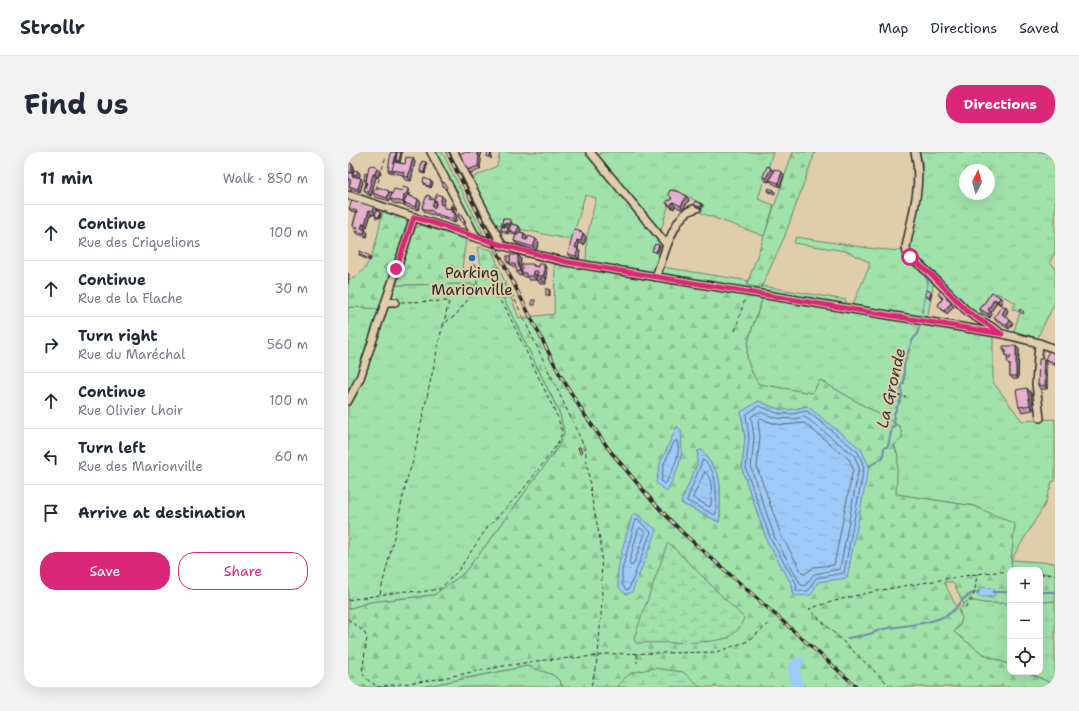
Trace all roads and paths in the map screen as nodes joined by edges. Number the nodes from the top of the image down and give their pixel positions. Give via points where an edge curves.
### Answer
1 (431, 152) edge
2 (454, 152) edge
3 (590, 152) edge
4 (915, 152) edge
5 (386, 156) dead end
6 (376, 190) edge
7 (348, 195) edge
8 (697, 208) edge
9 (414, 217) junction
10 (476, 237) junction
11 (502, 245) junction
12 (667, 245) junction
13 (656, 277) junction
14 (477, 288) junction
15 (747, 293) junction
16 (386, 302) junction
17 (395, 302) joint
18 (442, 328) junction
19 (735, 331) dead end
20 (1002, 334) junction
21 (1039, 343) junction
22 (1055, 350) edge
23 (897, 395) dead end
24 (905, 397) dead end
25 (348, 401) edge
26 (1040, 418) dead end
27 (1007, 572) edge
28 (977, 573) junction
29 (1043, 574) edge
30 (1055, 576) edge
31 (379, 595) junction
32 (348, 600) edge
33 (966, 607) dead end
34 (348, 619) edge
35 (771, 622) dead end
36 (637, 654) junction
37 (598, 656) junction
38 (637, 663) dead end
39 (378, 687) edge
40 (591, 687) edge
41 (891, 687) edge

1 - 10 street
2 - 11 street
3 - 12 street
4 - 20 street via 918,169 906,250 908,255 932,275 968,312
5 - 6 path
7 - 9 street
8 - 12 street via 688,211 679,220
9 - 10 street
9 - 16 street
10 - 11 street
11 - 13 street via 567,262
12 - 13 street
13 - 15 street
14 - 18 path
14 - 31 path via 497,297 506,309 558,418 562,432 557,445 522,491 487,528 458,572 440,589
14 - 37 path via 476,272 472,264 494,274 513,296 584,448 602,544 602,601
15 - 19 path
15 - 20 street
16 - 17 street
16 - 25 street via 360,378
17 - 18 path via 449,301
18 - 31 path via 398,525
20 - 21 street
21 - 22 street
21 - 26 street via 1036,377
23 - 24 path
27 - 28 path
28 - 33 path via 973,596
28 - 41 path via 851,596 809,609
29 - 30 path
31 - 32 path
34 - 39 path via 364,632 367,638 362,673
35 - 36 path via 748,641 717,652
36 - 37 path
36 - 38 path
37 - 39 path via 545,660
37 - 40 path

